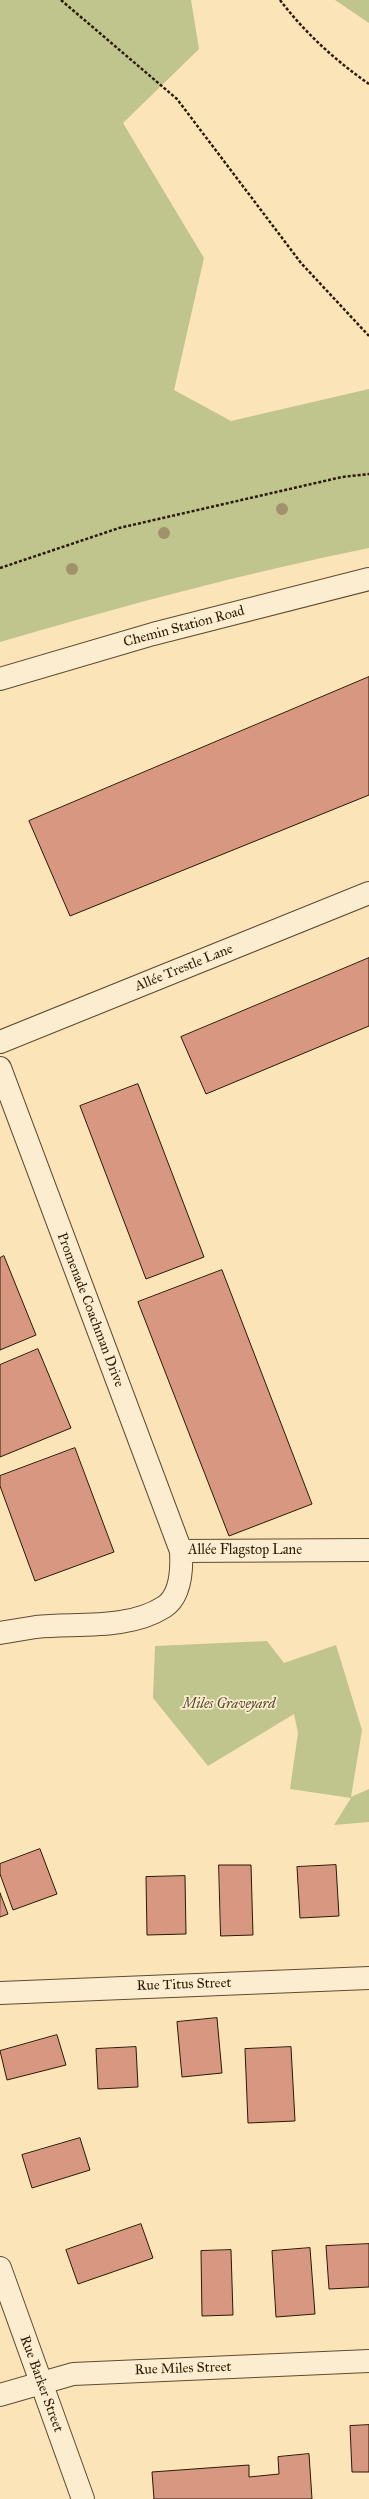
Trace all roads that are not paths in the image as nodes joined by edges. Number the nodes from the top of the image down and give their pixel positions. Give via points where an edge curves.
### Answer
1 (369, 579) edge
2 (0, 679) edge
3 (369, 893) edge
4 (0, 1042) edge
5 (0, 1068) edge
6 (369, 1550) edge
7 (181, 1551) junction
8 (0, 1633) edge
9 (369, 1978) edge
10 (0, 1993) edge
11 (0, 2268) edge
12 (369, 2361) edge
13 (40, 2383) junction
14 (0, 2395) edge
15 (83, 2499) edge

1 - 2 street, Chemin Station Road via 153,634
3 - 4 street, Allée Trestle Lane
5 - 7 street, Promenade Coachman Drive
6 - 7 street, Allée Flagstop Lane
7 - 8 street, Allée Flagstop Lane via 179,1586 165,1606 144,1616 112,1623 36,1627
9 - 10 street, Rue Titus Street
11 - 13 street, Rue Barker Street
12 - 13 street, Rue Miles Street via 73,2374
13 - 14 street, Rue Miles Street
13 - 15 street, Rue Barker Street

